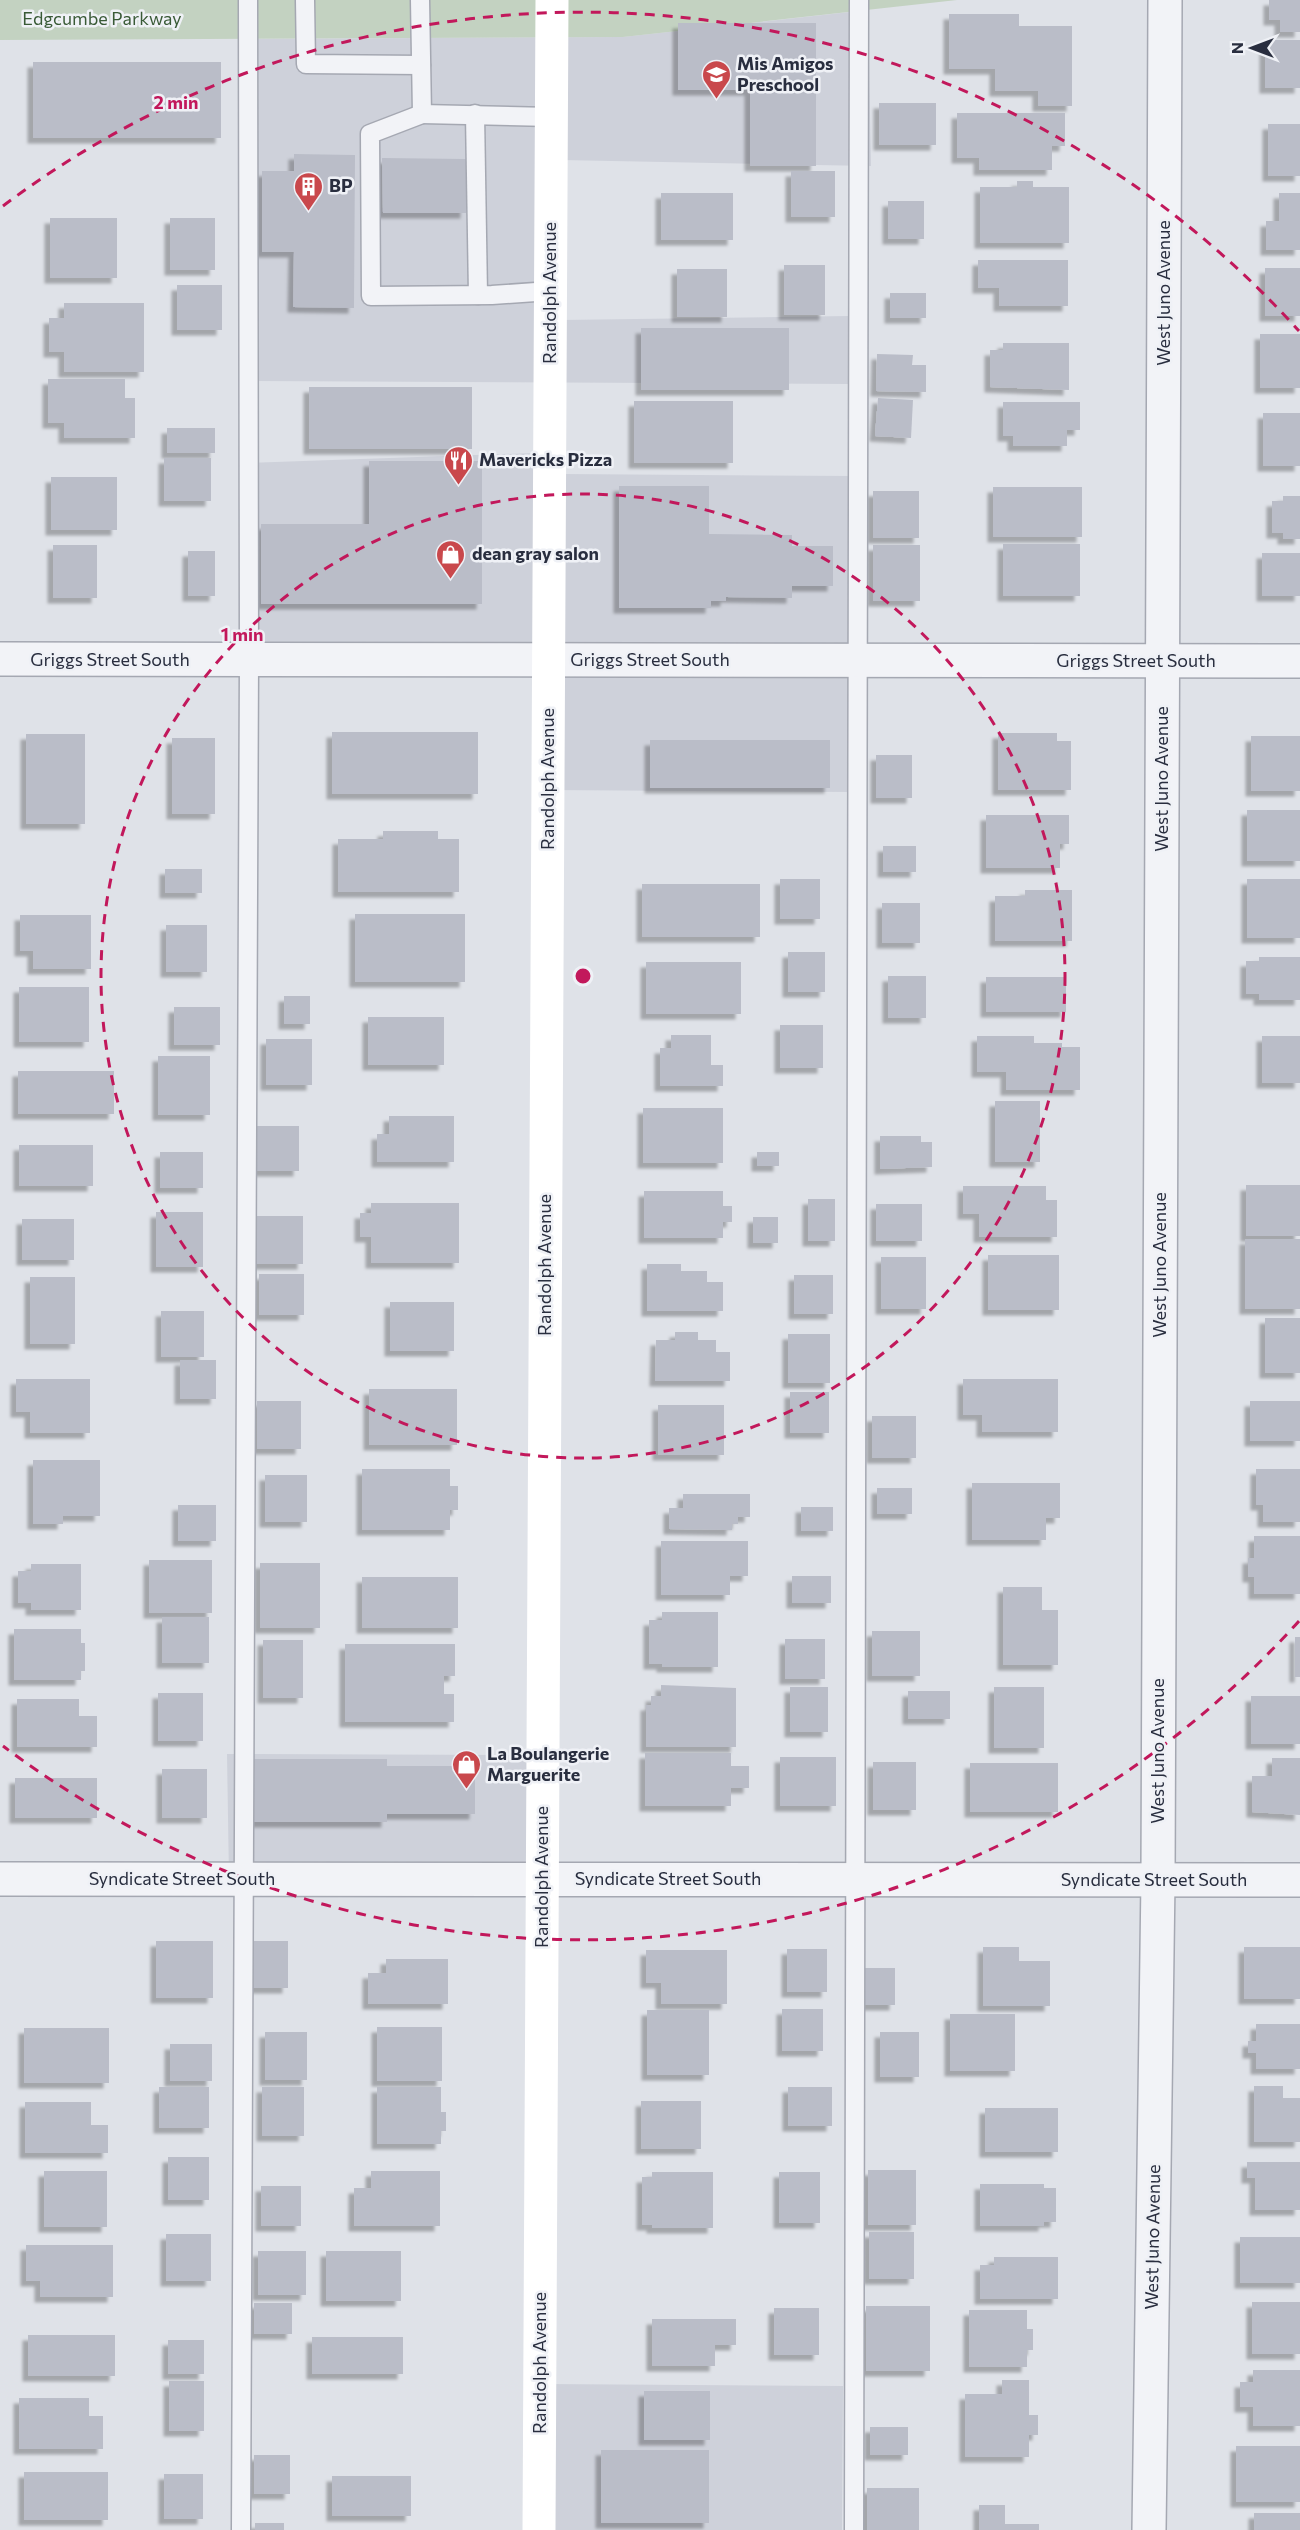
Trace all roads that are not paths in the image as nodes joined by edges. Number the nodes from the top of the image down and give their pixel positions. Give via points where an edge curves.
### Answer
1 (248, 0) edge
2 (304, 0) edge
3 (420, 0) edge
4 (552, 0) edge
5 (859, 0) edge
6 (1165, 0) edge
7 (421, 65) junction
8 (422, 114) junction
9 (475, 114) junction
10 (551, 117) junction
11 (550, 291) junction
12 (478, 295) junction
13 (0, 659) edge
14 (249, 660) junction
15 (548, 660) junction
16 (857, 661) junction
17 (1162, 661) junction
18 (1300, 662) edge
19 (0, 1879) edge
20 (245, 1880) junction
21 (541, 1880) junction
22 (855, 1880) junction
23 (1158, 1880) junction
24 (1300, 1880) edge
25 (241, 2530) edge
26 (539, 2530) edge
27 (854, 2530) edge
28 (1149, 2530) edge

1 - 14 lane
2 - 7 lane via 306,64
3 - 7 lane
4 - 10 main road, Randolph Avenue
5 - 16 lane
6 - 17 street, West Juno Avenue
7 - 8 lane
8 - 9 lane
8 - 12 lane via 370,134 370,296
9 - 10 lane
9 - 12 lane
10 - 11 main road, Randolph Avenue
11 - 12 lane
11 - 15 main road, Randolph Avenue
13 - 14 street, Griggs Street South
14 - 15 street, Griggs Street South
14 - 20 lane
15 - 16 street, Griggs Street South
15 - 21 main road, Randolph Avenue
16 - 17 street, Griggs Street South
16 - 22 lane
17 - 18 street, Griggs Street South
17 - 23 street, West Juno Avenue
19 - 20 street, Syndicate Street South
20 - 21 street, Syndicate Street South
20 - 25 lane
21 - 22 street, Syndicate Street South
21 - 26 main road, Randolph Avenue
22 - 23 street, Syndicate Street South
22 - 27 lane
23 - 24 street, Syndicate Street South
23 - 28 street, West Juno Avenue

